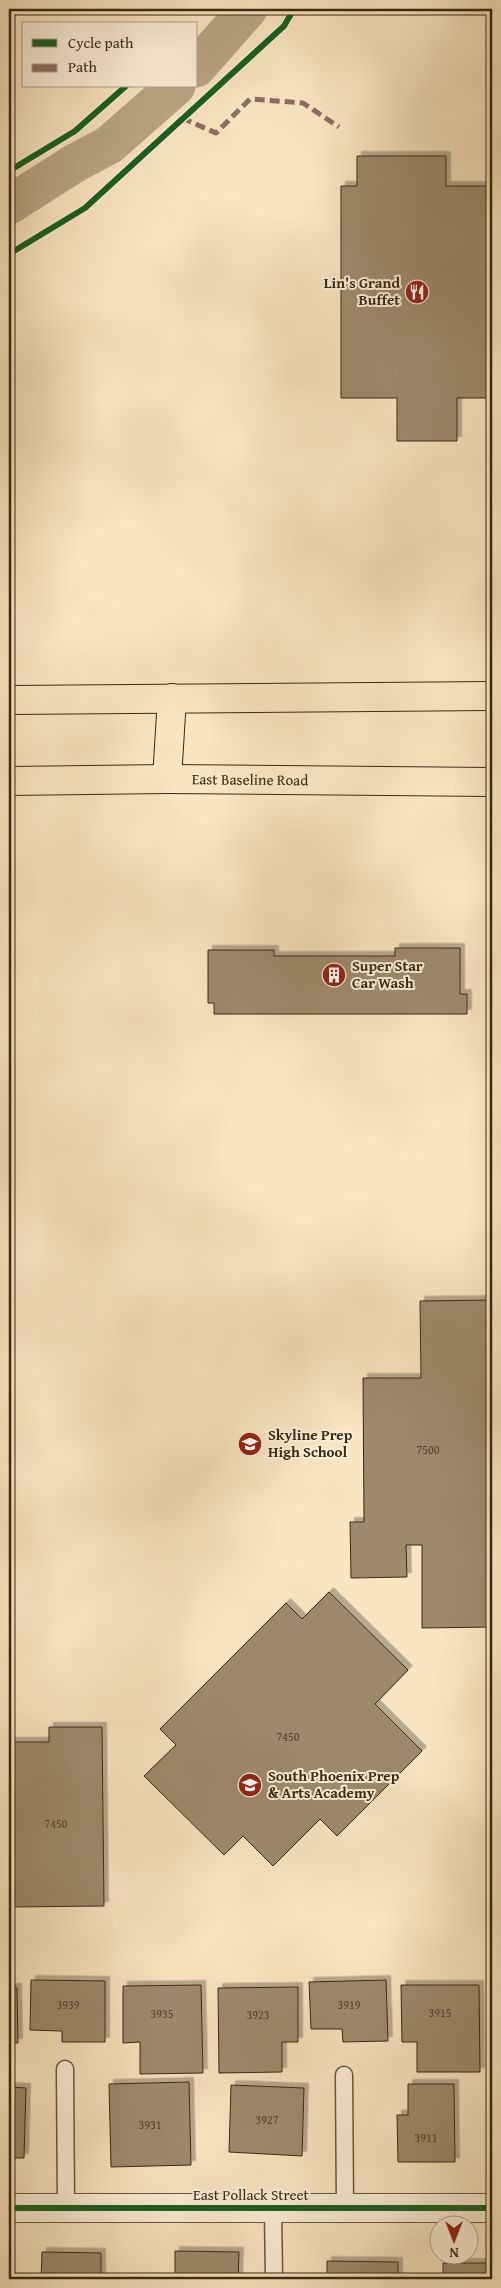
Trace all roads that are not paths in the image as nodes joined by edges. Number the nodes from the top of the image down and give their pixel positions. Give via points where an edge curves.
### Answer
1 (492, 696) edge
2 (172, 698) junction
3 (9, 700) edge
4 (167, 779) junction
5 (9, 781) edge
6 (492, 782) edge
7 (65, 2068) dead end
8 (344, 2075) dead end
9 (9, 2208) edge
10 (66, 2208) junction
11 (273, 2208) junction
12 (345, 2208) junction
13 (492, 2208) edge
14 (274, 2279) edge

1 - 2 main road
2 - 3 main road
2 - 4 main road
4 - 5 main road, East Baseline Road
4 - 6 main road, East Baseline Road
7 - 10 lane
8 - 12 lane
9 - 10 street, East Pollack Street
10 - 11 street, East Pollack Street
11 - 12 street, East Pollack Street
11 - 14 lane
12 - 13 street, East Pollack Street

